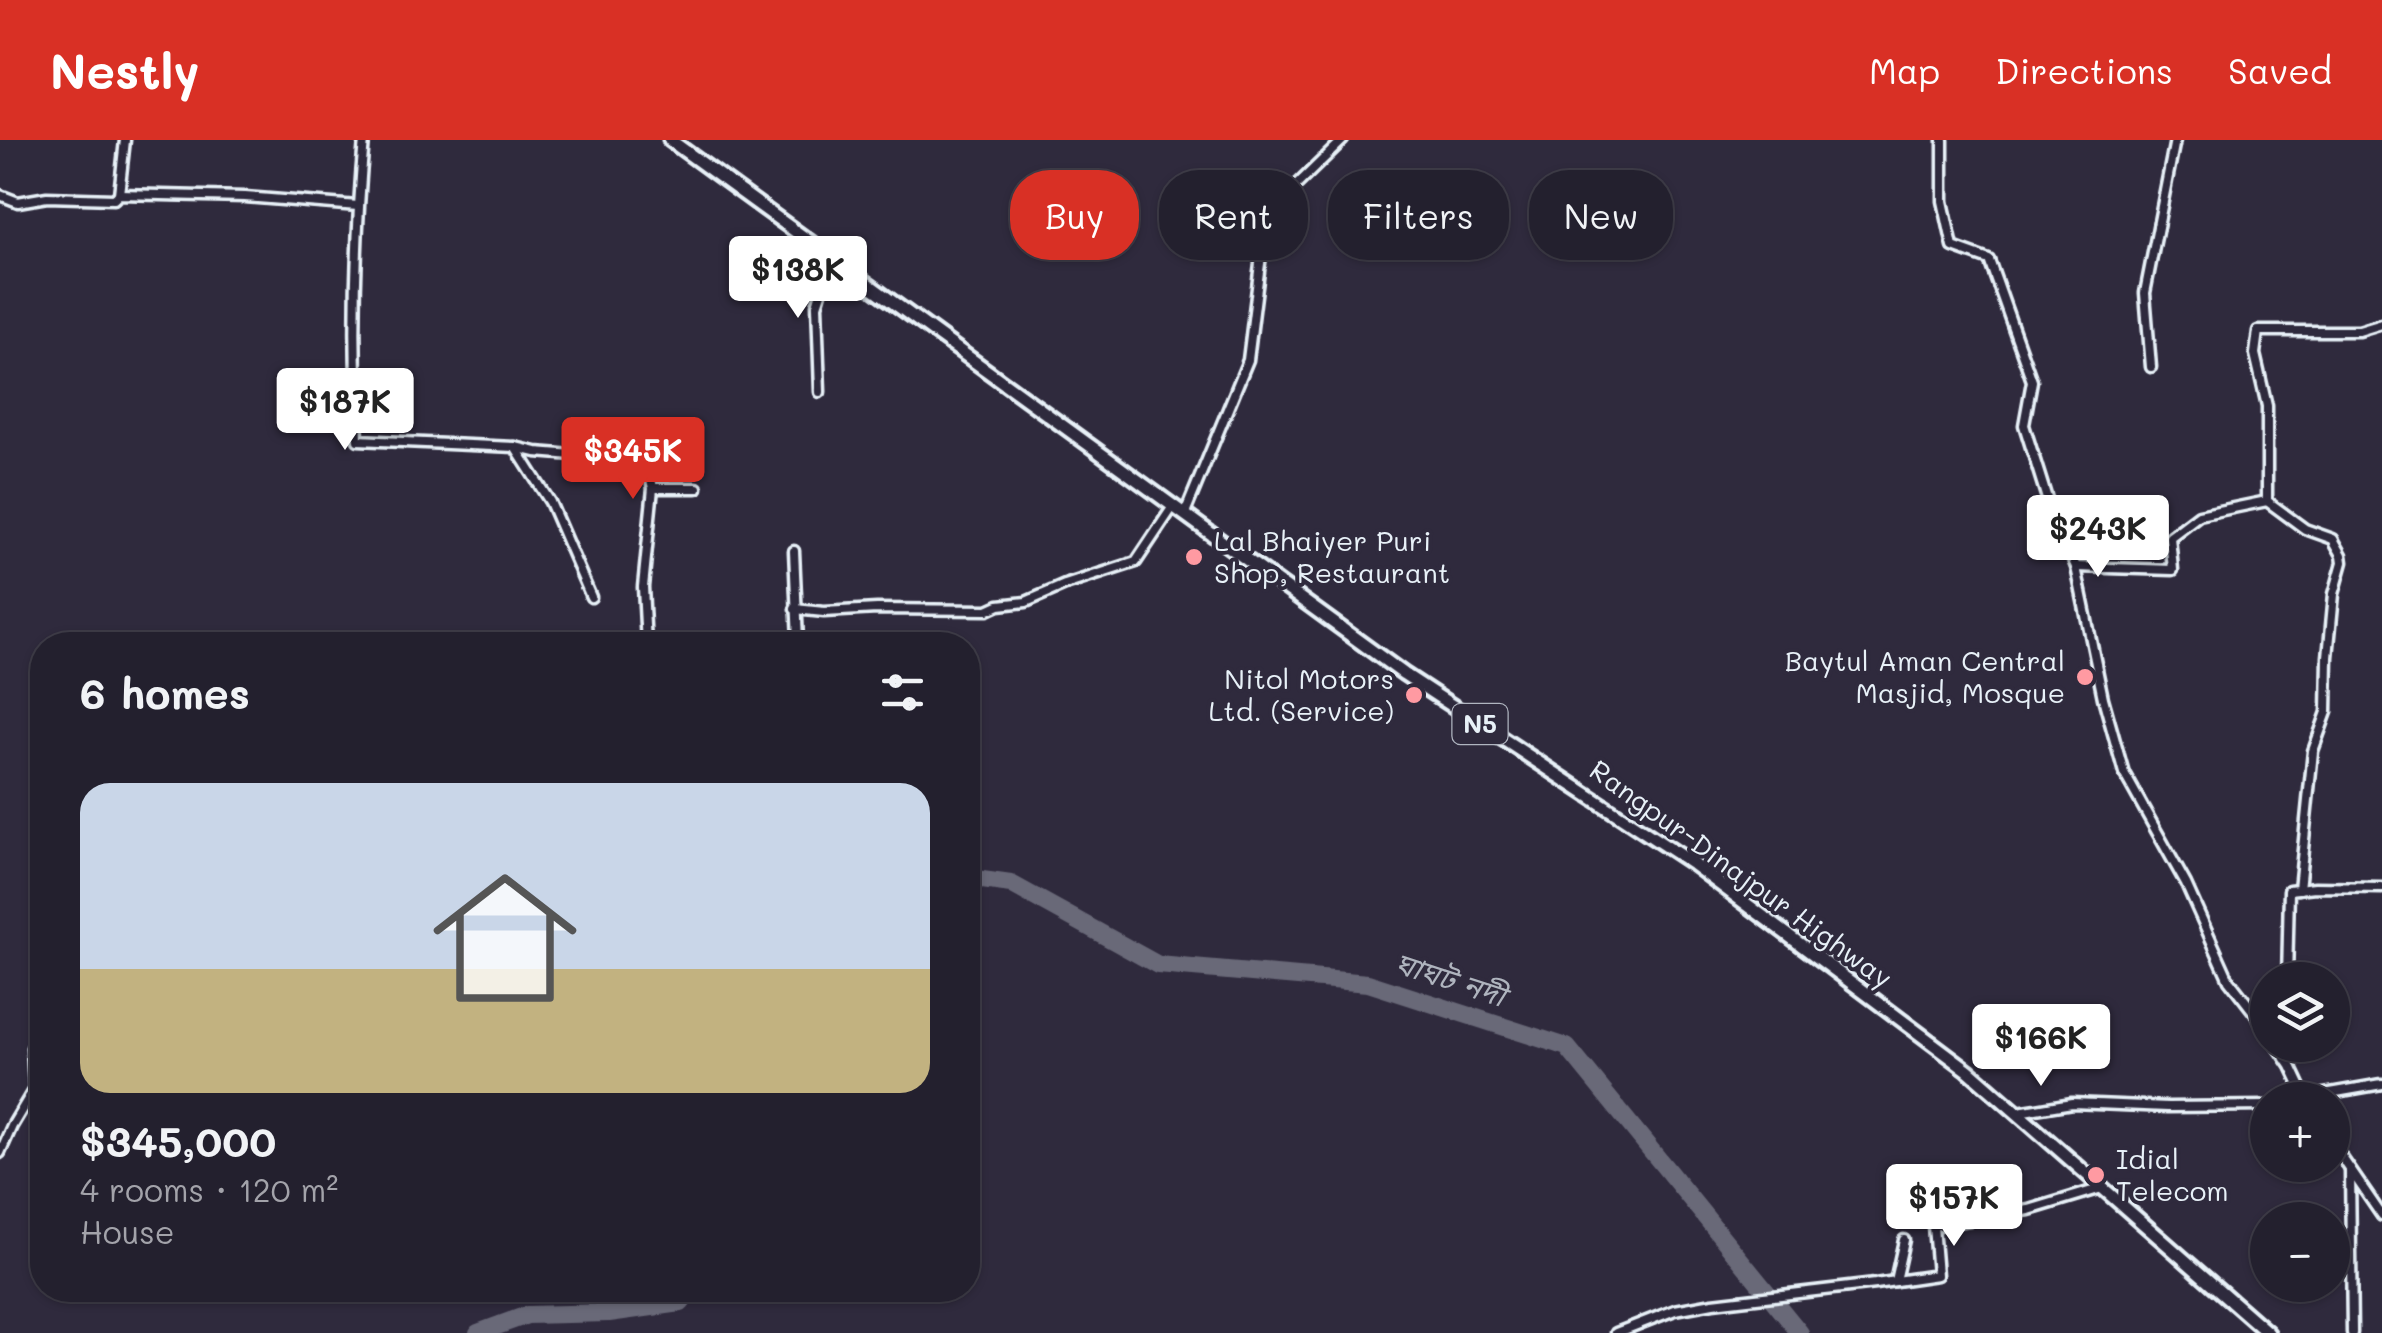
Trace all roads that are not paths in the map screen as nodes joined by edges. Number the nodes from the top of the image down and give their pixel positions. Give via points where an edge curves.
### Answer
1 (125, 140) edge
2 (364, 140) edge
3 (670, 140) edge
4 (1343, 140) edge
5 (1942, 140) edge
6 (2175, 140) edge
7 (119, 194) junction
8 (0, 195) edge
9 (358, 206) junction
10 (832, 257) junction
11 (2382, 324) edge
12 (2151, 367) dead end
13 (820, 392) dead end
14 (515, 447) junction
15 (653, 488) junction
16 (697, 488) dead end
17 (2267, 501) junction
18 (1180, 509) junction
19 (794, 551) dead end
20 (2076, 567) junction
21 (591, 597) dead end
22 (795, 609) junction
23 (645, 632) edge
24 (797, 632) edge
25 (2382, 888) edge
26 (2299, 889) junction
27 (2287, 962) edge
28 (2250, 1007) edge
29 (2382, 1084) edge
30 (2350, 1090) edge
31 (30, 1096) edge
32 (2250, 1106) edge
33 (2017, 1112) junction
34 (0, 1153) edge
35 (2350, 1170) joint
36 (2104, 1188) junction
37 (2382, 1216) edge
38 (1904, 1240) dead end
39 (1896, 1281) junction
40 (1616, 1333) edge
41 (2268, 1333) edge
42 (2352, 1333) edge

1 - 7 street
2 - 9 street
3 - 10 highway, Rangpur-Dinajpur Highway / N5
4 - 18 street via 1266,215 1248,360
5 - 20 street via 1942,201 1953,247 1988,260 2032,380 2024,426
6 - 12 street via 2145,293
7 - 8 street via 18,202
7 - 9 street
9 - 14 street via 358,440
10 - 13 street via 817,305
10 - 18 highway, Rangpur-Dinajpur Highway / N5
11 - 17 street via 2359,331 2258,331 2255,354 2267,406
14 - 15 street via 635,460 648,466
14 - 21 street via 550,502
15 - 16 street
15 - 23 street
17 - 20 street via 2199,515 2170,537 2172,570
17 - 26 street via 2332,539 2343,562
18 - 22 street via 1136,562 1026,602 988,610
18 - 33 highway, Rangpur-Dinajpur Highway / N5 via 1404,674 1693,864
19 - 22 street
20 - 28 street via 2124,773 2186,884 2229,980
22 - 24 street
25 - 26 street
26 - 27 street via 2289,890
29 - 30 street
31 - 34 street
32 - 33 street via 2072,1103
33 - 36 highway, Rangpur-Dinajpur Highway / N5
35 - 37 street
35 - 42 street
36 - 39 street via 2029,1210 1933,1226 1937,1275
36 - 41 highway, Rangpur-Dinajpur Highway / N5
38 - 39 street
39 - 40 street via 1713,1302

